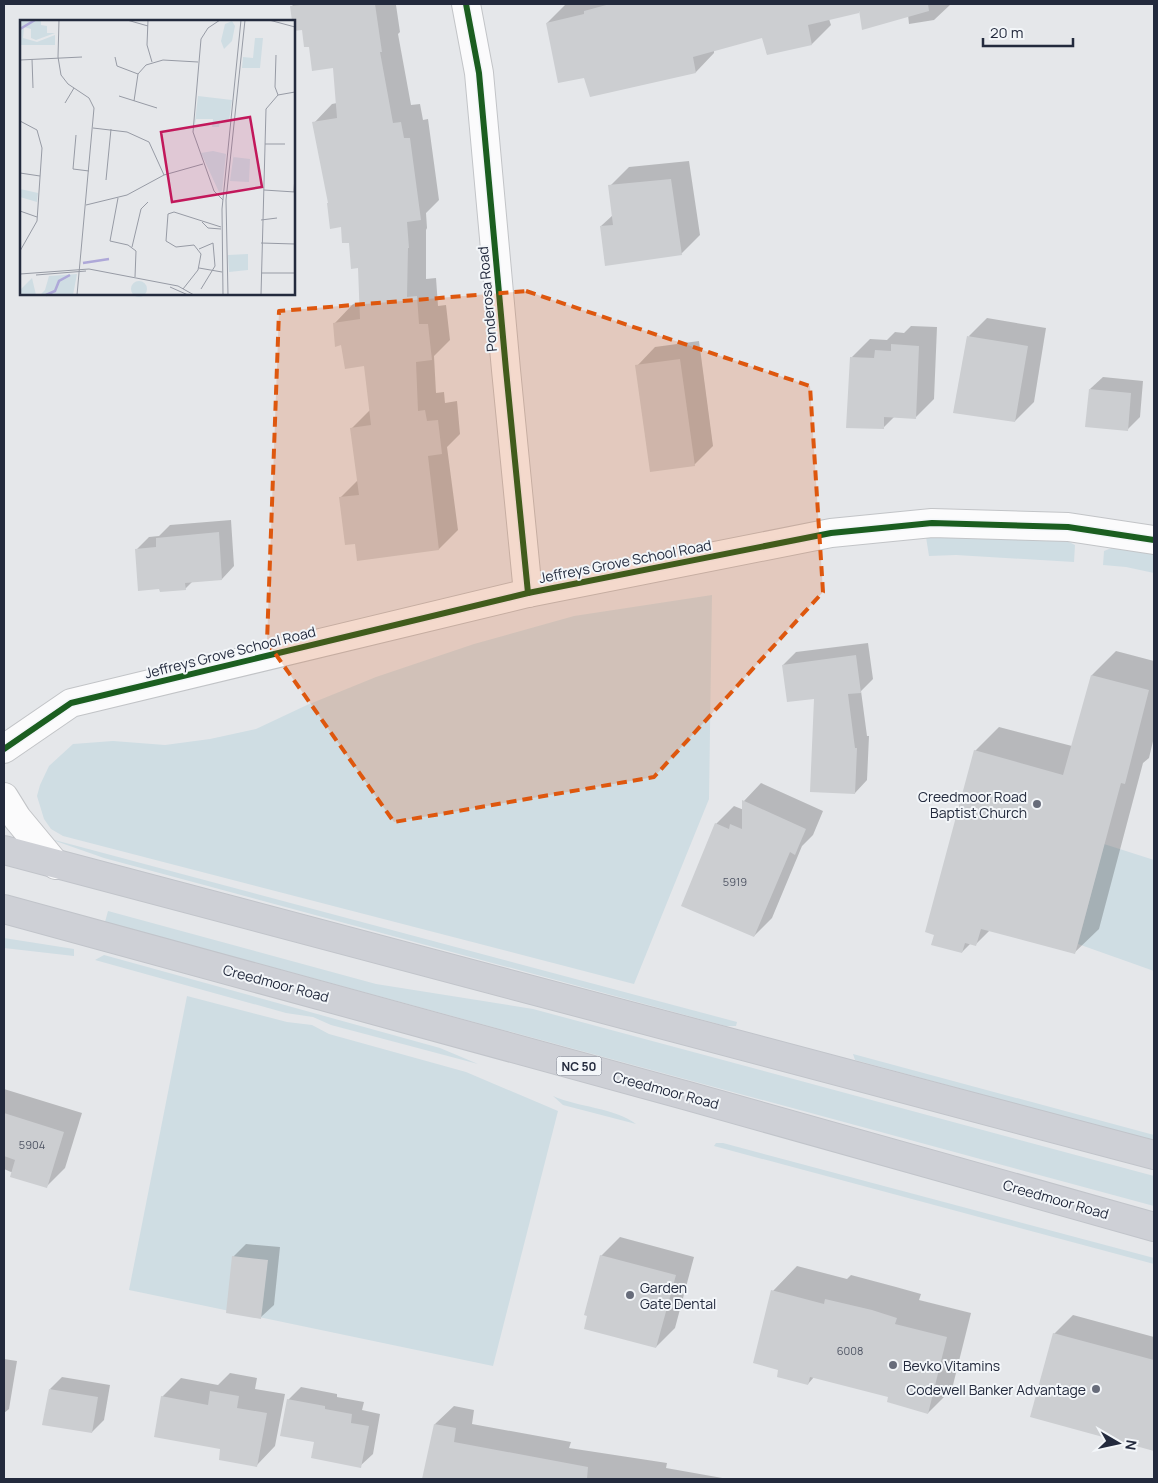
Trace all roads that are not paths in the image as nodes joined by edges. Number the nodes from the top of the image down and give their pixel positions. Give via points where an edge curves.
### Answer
1 (466, 4) edge
2 (1154, 540) edge
3 (528, 593) junction
4 (4, 749) edge
5 (4, 797) edge
6 (4, 850) edge
7 (56, 865) junction
8 (4, 909) edge
9 (1154, 1155) edge
10 (1154, 1227) edge

1 - 3 street, Ponderosa Road via 479,73
2 - 3 street, Jeffreys Grove School Road via 1068,527 932,523 831,533
3 - 4 street, Jeffreys Grove School Road via 71,703
5 - 7 street
6 - 7 main road
7 - 9 main road
8 - 10 main road, Creedmoor Road / NC 50 via 698,1098

